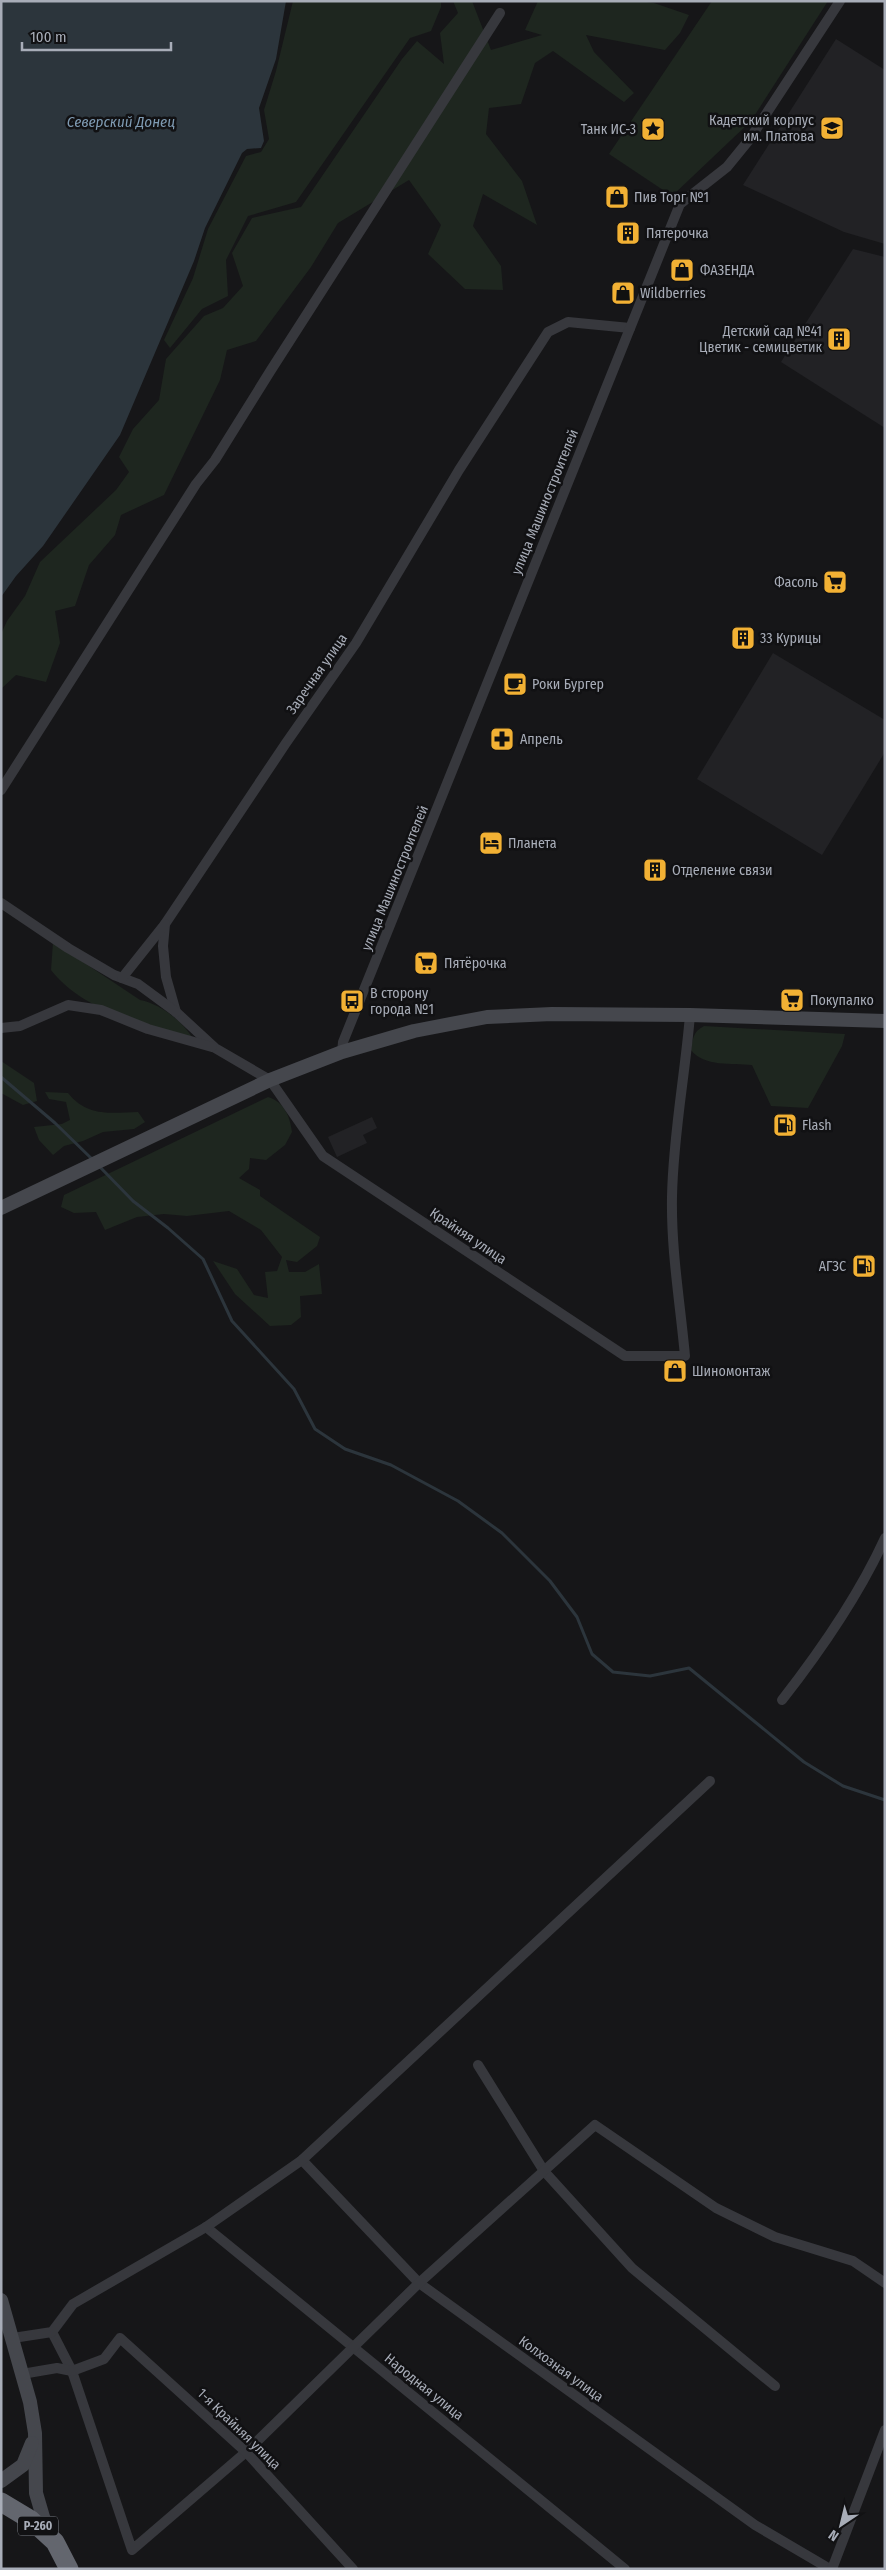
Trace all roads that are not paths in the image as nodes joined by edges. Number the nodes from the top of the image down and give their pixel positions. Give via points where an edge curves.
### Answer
1 (840, 1) edge
2 (500, 13) dead end
3 (630, 328) junction
4 (1, 790) edge
5 (1, 903) edge
6 (165, 924) junction
7 (122, 978) junction
8 (176, 1012) junction
9 (690, 1015) junction
10 (885, 1022) edge
11 (1, 1028) edge
12 (215, 1048) junction
13 (342, 1052) junction
14 (270, 1080) junction
15 (1, 1208) edge
16 (885, 1538) edge
17 (782, 1700) dead end
18 (710, 1781) dead end
19 (478, 2065) dead end
20 (302, 2160) junction
21 (544, 2171) junction
22 (206, 2227) junction
23 (419, 2283) junction
24 (885, 2283) edge
25 (1, 2300) edge
26 (52, 2332) junction
27 (12, 2338) junction
28 (353, 2348) junction
29 (72, 2371) junction
30 (22, 2374) junction
31 (775, 2386) dead end
32 (885, 2430) edge
33 (34, 2433) junction
34 (246, 2452) junction
35 (1, 2481) edge
36 (1, 2502) edge
37 (54, 2542) junction
38 (66, 2566) edge
39 (353, 2569) edge
40 (625, 2569) edge
41 (831, 2569) edge

1 - 3 street, улица Машиностроителей via 749,140 727,167 680,204
2 - 4 street
3 - 6 street, Заречная улица via 568,322 548,332 459,470 356,643
3 - 13 street, улица Машиностроителей via 343,1042
5 - 7 street via 68,948
6 - 7 street
6 - 8 street, Заречная улица via 165,973
7 - 8 street via 138,984
8 - 12 street, Заречная улица
9 - 10 street
9 - 13 street via 486,1016 414,1031
9 - 14 street, Крайняя улица via 672,1198 673,1253 685,1356 625,1356 322,1156
11 - 12 street via 20,1026 68,1005 101,1010 148,1030
12 - 14 street, Заречная улица
13 - 14 street
14 - 15 street
16 - 17 street via 875,1560 820,1648
18 - 20 street
19 - 21 street
20 - 22 street
20 - 23 street, Колхозная улица
21 - 23 street
21 - 24 street via 595,2125 716,2208 775,2237 854,2261
21 - 31 street via 632,2268
22 - 26 street via 73,2304
22 - 28 street, Народная улица
23 - 28 street
23 - 41 street, Колхозная улица via 755,2525
25 - 27 street
26 - 27 street
26 - 29 street
27 - 30 street
28 - 34 street
28 - 40 street, Народная улица
29 - 30 street via 57,2368
29 - 34 street, 1-я Крайняя улица via 104,2359 120,2338
29 - 34 street via 132,2550
30 - 33 street
32 - 41 street
33 - 35 street via 23,2465
33 - 37 street via 36,2493
34 - 39 street, 1-я Крайняя улица
36 - 37 highway, Р-260 via 31,2520
37 - 38 highway, Р-260

